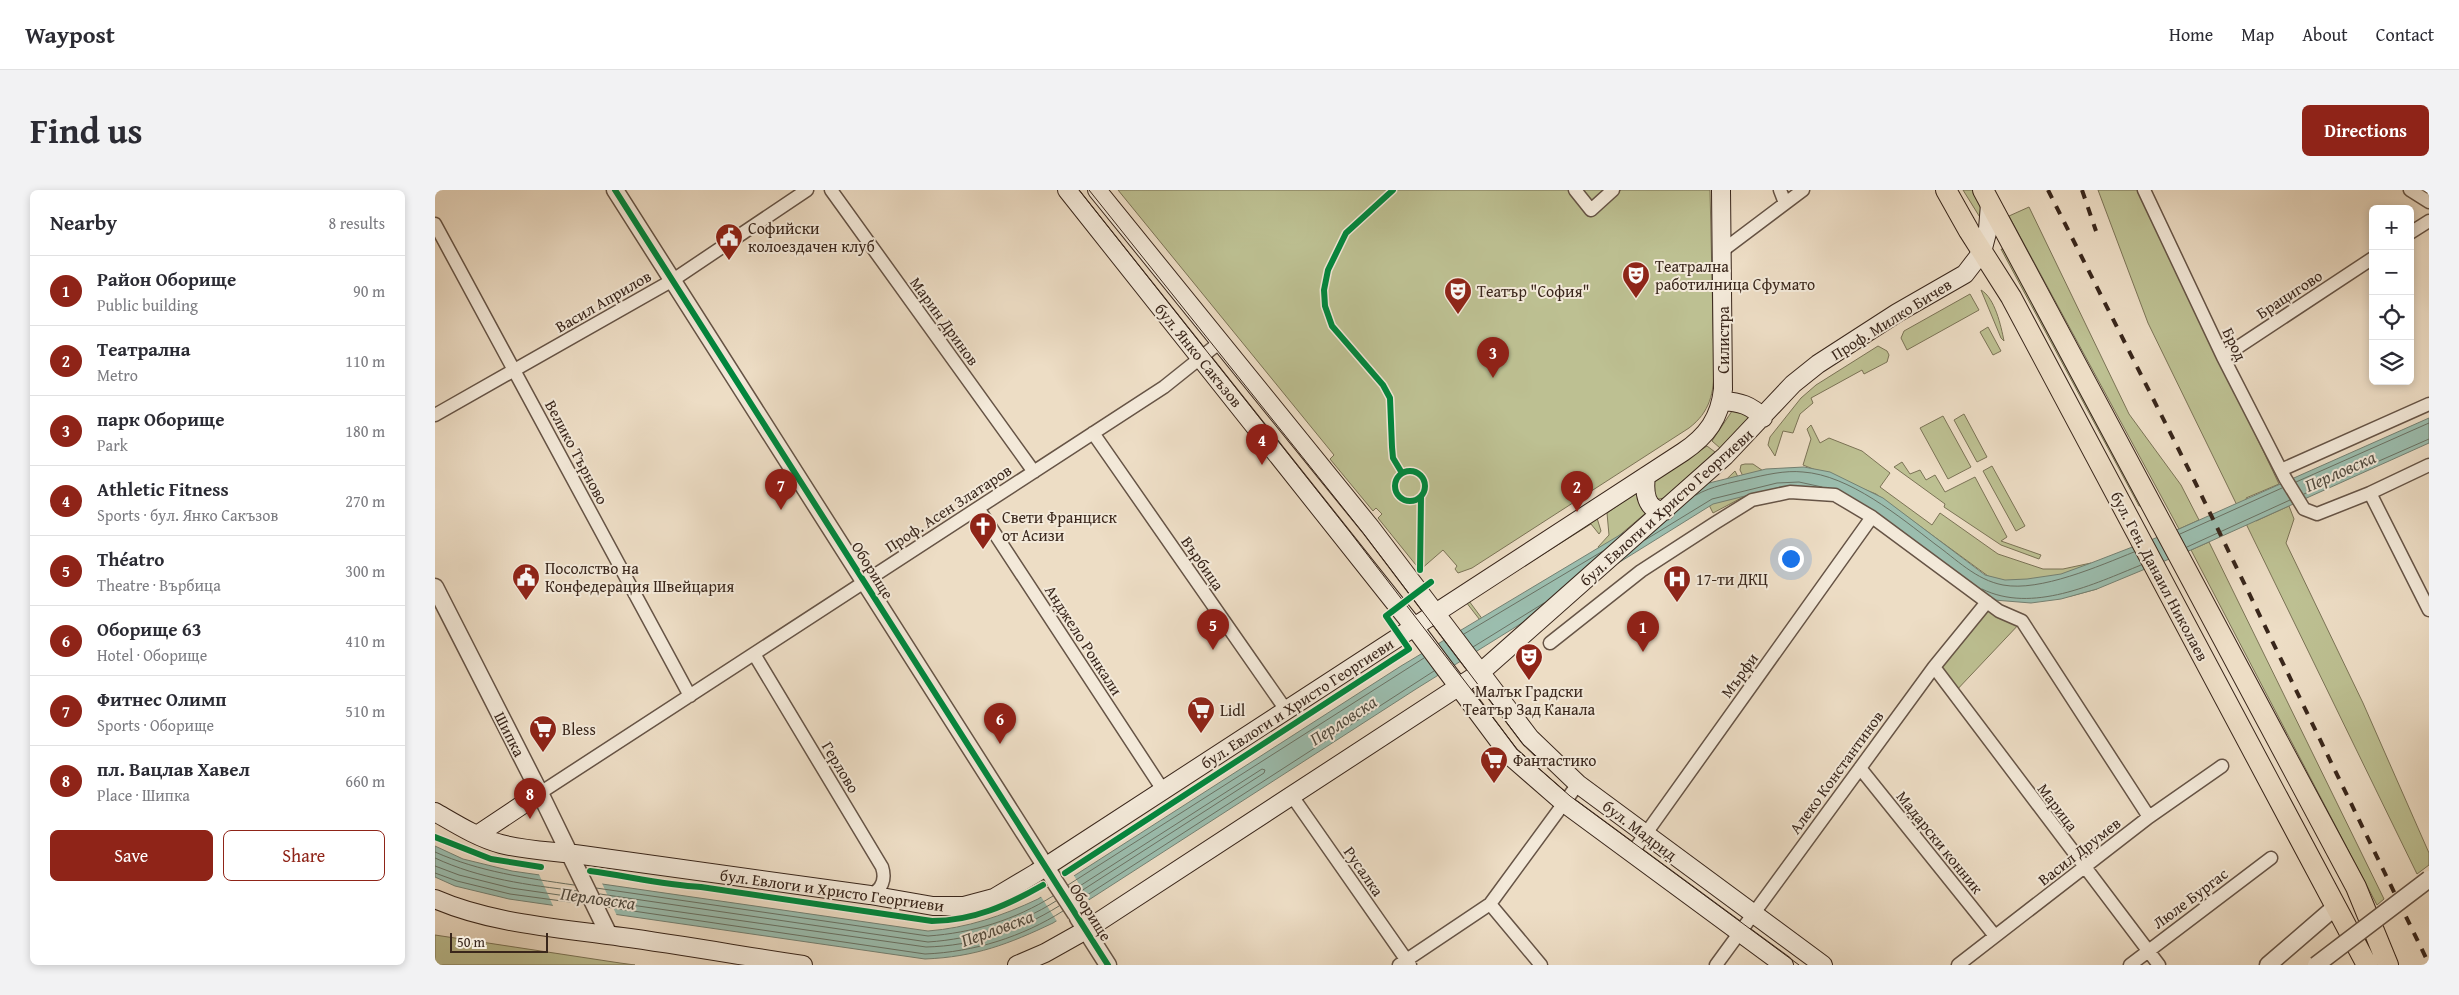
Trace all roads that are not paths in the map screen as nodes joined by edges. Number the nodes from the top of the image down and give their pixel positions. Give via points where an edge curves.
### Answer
1 (615, 190) edge
2 (807, 190) edge
3 (831, 190) edge
4 (1067, 190) edge
5 (1097, 190) edge
6 (1575, 190) edge
7 (1613, 190) edge
8 (1721, 190) edge
9 (1780, 190) edge
10 (1803, 190) edge
11 (1946, 190) edge
12 (2144, 190) edge
13 (2410, 190) edge
14 (1986, 197) edge
15 (2429, 202) edge
16 (1785, 203) junction
17 (2429, 221) edge
18 (435, 224) edge
19 (2414, 230) edge
20 (1723, 251) junction
21 (1982, 252) junction
22 (2369, 261) edge
23 (673, 280) junction
24 (1219, 343) junction
25 (2223, 356) junction
26 (1201, 357) junction
27 (514, 370) junction
28 (1722, 401) junction
29 (2429, 404) edge
30 (435, 415) edge
31 (1763, 418) junction
32 (1093, 433) junction
33 (2429, 465) edge
34 (1034, 472) junction
35 (2283, 474) junction
36 (1646, 476) junction
37 (2370, 493) junction
38 (978, 508) junction
39 (1665, 511) junction
40 (1873, 517) junction
41 (864, 582) junction
42 (435, 587) edge
43 (1987, 602) junction
44 (2429, 610) edge
45 (1436, 612) junction
46 (1414, 626) junction
47 (1550, 643) dead end
48 (754, 654) junction
49 (1933, 667) junction
50 (1481, 672) junction
51 (1458, 687) junction
52 (690, 696) junction
53 (1286, 710) junction
54 (2222, 766) dead end
55 (1860, 768) junction
56 (1578, 784) junction
57 (1163, 790) junction
58 (540, 793) junction
59 (1292, 796) junction
60 (1564, 803) junction
61 (435, 812) edge
62 (2149, 817) junction
63 (1645, 834) junction
64 (477, 835) junction
65 (569, 853) junction
66 (1632, 853) junction
67 (2271, 858) dead end
68 (1045, 866) junction
69 (2083, 868) junction
70 (2429, 879) edge
71 (2355, 887) junction
72 (870, 895) junction
73 (435, 899) edge
74 (1490, 904) junction
75 (2333, 904) junction
76 (1753, 914) junction
77 (1085, 930) junction
78 (1740, 932) junction
79 (609, 936) junction
80 (1995, 936) junction
81 (2147, 950) junction
82 (1405, 963) edge
83 (803, 965) edge
84 (1017, 965) edge
85 (1108, 965) edge
86 (1541, 965) edge
87 (1716, 965) edge
88 (1784, 965) edge
89 (1823, 965) edge
90 (1959, 965) edge
91 (2129, 965) edge
92 (2159, 965) edge
93 (2268, 965) edge
94 (2316, 965) edge
95 (2354, 965) edge
96 (2367, 965) edge
97 (2388, 965) edge
98 (2400, 965) edge

1 - 23 street, Оборище
2 - 23 street, Васил Априлов
3 - 34 street, Марин Дринов
4 - 26 main road, бул. Янко Сакъзов
5 - 24 main road, бул. Янко Сакъзов
6 - 7 street via 1591,210
8 - 20 main road, Силистра
9 - 16 street
10 - 16 street
11 - 21 main road, бул. Ген. Данаил Николаев
12 - 25 street, Брод
13 - 15 street
14 - 21 main road, Проф. Милко Бичев via 1989,224
14 - 71 main road, бул. Ген. Данаил Николаев
16 - 20 street
17 - 19 street
18 - 27 street, Велико Търново
20 - 28 main road, Силистра
21 - 31 main road, Проф. Милко Бичев via 1965,274 1818,364 1793,384
21 - 75 main road, бул. Ген. Данаил Николаев via 2016,306
22 - 25 street, Брацигово
23 - 27 street, Васил Априлов
23 - 41 street, Оборище
24 - 26 street, Проф. Асен Златаров
24 - 45 main road, бул. Янко Сакъзов
25 - 35 street, Брод
26 - 32 street, Проф. Асен Златаров via 1164,387
26 - 46 main road, бул. Янко Сакъзов
27 - 30 street, Васил Априлов
27 - 52 street, Велико Търново
28 - 31 main road, бул. Евлоги и Христо Георгиеви via 1749,406
28 - 36 main road, бул. Евлоги и Христо Георгиеви via 1716,418 1702,438
29 - 35 street
31 - 39 main road, бул. Евлоги и Христо Георгиеви
32 - 34 street, Проф. Асен Златаров
32 - 53 street, Върбица
33 - 37 street
34 - 38 street, Проф. Асен Златаров
35 - 37 street, Брод via 2302,507 2317,514
36 - 39 main road via 1644,490 1648,502
36 - 45 main road, бул. Евлоги и Христо Георгиеви
37 - 44 street
38 - 41 street, Проф. Асен Златаров
38 - 57 street, Анджело Ронкали
39 - 50 main road, бул. Евлоги и Христо Георгиеви
40 - 43 street, бул. Евлоги и Христо Георгиеви
40 - 47 street, бул. Евлоги и Христо Георгиеви via 1835,495 1790,492 1751,500 1641,570
40 - 63 street, Мърфи
41 - 48 street, Проф. Асен Златаров
41 - 68 street, Оборище
42 - 58 street, Шипка
43 - 49 street, Алеко Константинов
43 - 62 street, бул. Евлоги и Христо Георгиеви via 2022,621
45 - 46 main road, бул. Евлоги и Христо Георгиеви
45 - 50 main road, бул. Янко Сакъзов
46 - 51 main road, бул. Янко Сакъзов
46 - 53 main road, бул. Евлоги и Христо Георгиеви
48 - 52 street, Проф. Асен Златаров
48 - 72 street, Герлово via 882,867 883,884
49 - 55 street, Алеко Константинов
49 - 69 street, Марица
50 - 51 main road, бул. Евлоги и Христо Георгиеви
50 - 56 main road, бул. Мадрид via 1530,738
51 - 59 main road, бул. Евлоги и Христо Георгиеви
51 - 60 main road, бул. Мадрид via 1510,756
52 - 58 street, Проф. Асен Златаров
53 - 57 main road, бул. Евлоги и Христо Георгиеви
54 - 62 street, Васил Друмев
55 - 76 street, Алеко Константинов
55 - 80 street, Мадарски конник
56 - 60 street
56 - 63 main road, бул. Мадрид
57 - 68 main road, бул. Евлоги и Христо Георгиеви
58 - 64 main road
58 - 65 street, Шипка
59 - 77 main road, бул. Евлоги и Христо Георгиеви
59 - 82 street, Русалка
60 - 66 main road, бул. Мадрид
60 - 74 street
61 - 64 main road, бул. Евлоги и Христо Георгиеви
62 - 69 street, Васил Друмев
63 - 66 street, Мърфи
63 - 76 main road, бул. Мадрид
64 - 65 main road, бул. Евлоги и Христо Георгиеви via 501,844
65 - 72 main road, бул. Евлоги и Христо Георгиеви
65 - 79 street, Шипка
66 - 78 main road, бул. Мадрид
67 - 81 street, Люле Бургас
68 - 72 main road, бул. Евлоги и Христо Георгиеви via 994,898 964,906 933,906
68 - 77 street, Оборище, bridge
69 - 80 street, Васил Друмев
69 - 81 street, Марица
70 - 94 street, bridge
71 - 97 main road, бул. Ген. Данаил Николаев
71 - 98 main road
73 - 79 main road via 487,916
74 - 82 street
74 - 86 street
75 - 93 street
75 - 95 main road
75 - 96 main road, бул. Ген. Данаил Николаев
76 - 78 street, Алеко Константинов
76 - 89 main road, бул. Мадрид
77 - 84 main road, бул. Евлоги и Христо Георгиеви
77 - 85 street, Оборище
78 - 87 street, Алеко Константинов
78 - 88 main road, бул. Мадрид
79 - 83 main road
80 - 90 street, Васил Друмев
81 - 91 street, Люле Бургас
81 - 92 street, Марица

